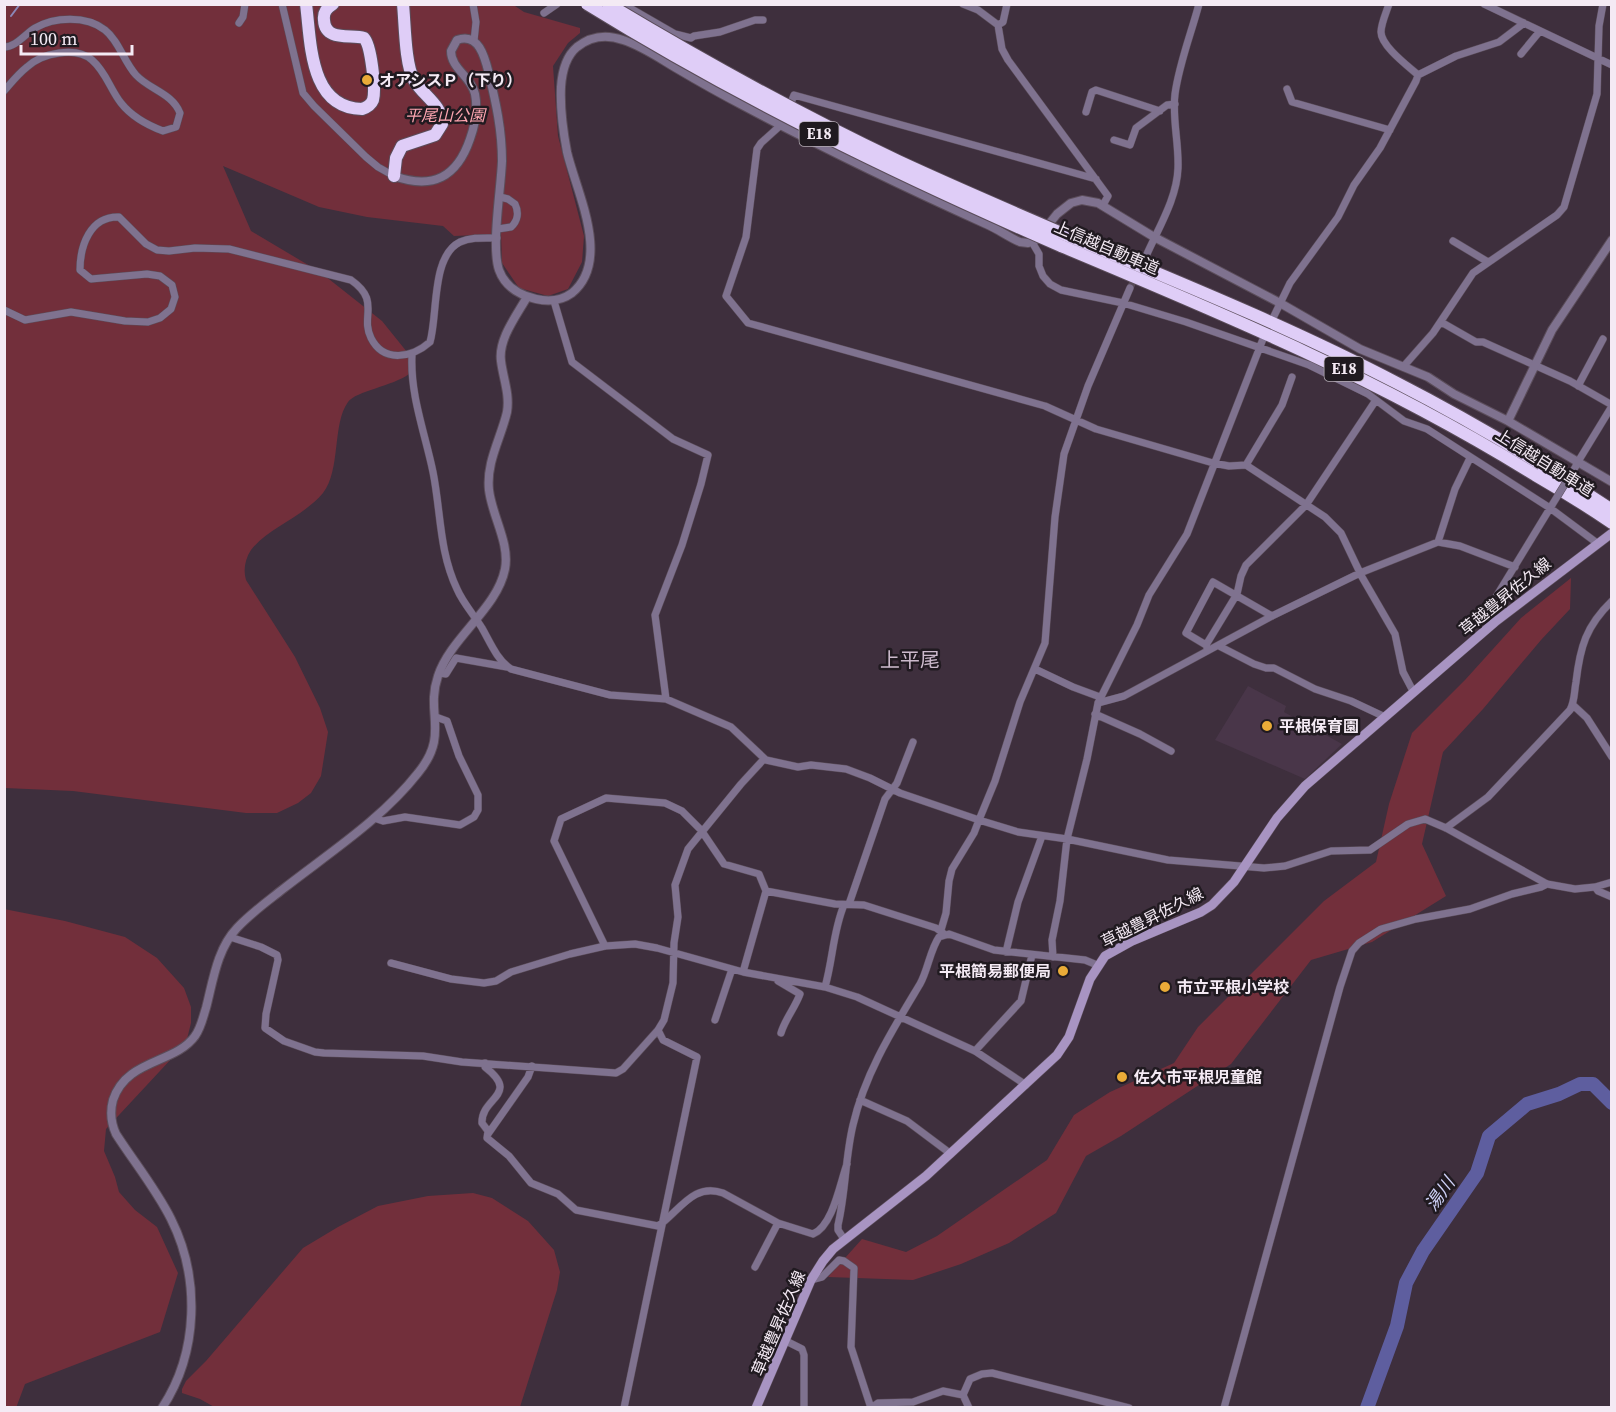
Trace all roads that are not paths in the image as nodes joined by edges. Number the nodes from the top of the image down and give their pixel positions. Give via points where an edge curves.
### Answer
1 (245, 4) edge
2 (282, 4) edge
3 (306, 4) edge
4 (333, 4) edge
5 (403, 4) edge
6 (473, 4) edge
7 (557, 4) edge
8 (587, 4) edge
9 (608, 4) edge
10 (623, 4) edge
11 (963, 4) edge
12 (1007, 4) edge
13 (1199, 4) edge
14 (1389, 4) edge
15 (1489, 5) edge
16 (1602, 5) edge
17 (544, 13) dead end
18 (763, 20) dead end
19 (239, 22) dead end
20 (1524, 23) junction
21 (998, 25) junction
22 (1540, 31) junction
23 (474, 41) junction
24 (4, 47) edge
25 (1521, 54) dead end
26 (1599, 58) junction
27 (1611, 65) edge
28 (1418, 75) junction
29 (1287, 89) dead end
30 (4, 91) edge
31 (1175, 104) junction
32 (1160, 111) junction
33 (1086, 112) dead end
34 (781, 126) junction
35 (1390, 130) junction
36 (1114, 140) dead end
37 (394, 176) junction
38 (1096, 179) junction
39 (500, 197) junction
40 (1103, 205) junction
41 (497, 233) junction
42 (1154, 237) junction
43 (1064, 240) junction
44 (1611, 240) edge
45 (1453, 241) dead end
46 (1032, 242) junction
47 (1147, 254) tunnel mouth
48 (1488, 262) junction
49 (1130, 288) tunnel mouth
50 (527, 297) junction
51 (554, 301) junction
52 (1123, 303) junction
53 (1280, 303) junction
54 (4, 310) edge
55 (1274, 316) dead end
56 (1441, 321) junction
57 (1263, 339) dead end
58 (1603, 339) dead end
59 (1259, 348) junction
60 (412, 355) junction
61 (1533, 365) junction
62 (1403, 367) junction
63 (1292, 377) dead end
64 (1578, 386) junction
65 (1376, 400) junction
66 (1611, 405) edge
67 (1075, 421) junction
68 (1508, 421) junction
69 (1470, 458) junction
70 (1213, 463) junction
71 (1577, 464) junction
72 (1246, 465) junction
73 (1611, 482) edge
74 (1306, 505) junction
75 (1551, 506) junction
76 (1611, 510) edge
77 (1610, 530) edge
78 (1438, 542) junction
79 (1597, 543) junction
80 (1515, 567) junction
81 (1360, 573) junction
82 (1237, 594) junction
83 (1611, 601) edge
84 (1272, 616) junction
85 (476, 618) junction
86 (1495, 622) junction
87 (1219, 646) junction
88 (1207, 648) junction
89 (507, 667) junction
90 (1035, 669) junction
91 (439, 673) junction
92 (1413, 691) junction
93 (666, 699) junction
94 (1099, 700) junction
95 (1573, 705) junction
96 (1095, 714) junction
97 (436, 717) junction
98 (1385, 717) junction
99 (913, 742) dead end
100 (1171, 751) dead end
101 (1611, 757) edge
102 (764, 759) junction
103 (892, 789) junction
104 (374, 818) junction
105 (979, 820) junction
106 (1446, 828) junction
107 (703, 833) junction
108 (1042, 836) junction
109 (1067, 839) junction
110 (1244, 867) junction
111 (1611, 882) edge
112 (1547, 884) junction
113 (1595, 887) junction
114 (766, 891) junction
115 (1611, 897) edge
116 (847, 904) junction
117 (942, 932) junction
118 (230, 937) junction
119 (605, 946) junction
120 (673, 952) junction
121 (1006, 952) junction
122 (1032, 955) junction
123 (1053, 957) junction
124 (391, 963) dead end
125 (1097, 965) junction
126 (732, 969) junction
127 (743, 972) junction
128 (776, 979) junction
129 (825, 987) junction
130 (900, 1015) junction
131 (715, 1020) dead end
132 (658, 1030) junction
133 (781, 1033) dead end
134 (975, 1051) junction
135 (485, 1064) junction
136 (532, 1066) junction
137 (1026, 1085) junction
138 (860, 1100) junction
139 (488, 1135) junction
140 (951, 1154) junction
141 (847, 1164) junction
142 (662, 1223) junction
143 (778, 1223) junction
144 (844, 1239) junction
145 (755, 1267) dead end
146 (812, 1280) junction
147 (786, 1341) junction
148 (963, 1395) junction
149 (162, 1407) edge
150 (624, 1407) edge
151 (756, 1407) edge
152 (804, 1407) edge
153 (969, 1407) edge
154 (1129, 1407) edge
155 (1224, 1407) edge

1 - 19 street
2 - 37 street via 303,93 366,157
3 - 4 highway via 314,65 322,87 342,104 362,109 370,105 374,96 369,46 364,38 335,35 326,28 324,13
5 - 37 highway via 410,73 439,110 442,124 435,135 402,146
6 - 23 street
7 - 17 street
8 - 43 highway, 上信越自動車道 / E18, bridge via 808,129 934,190
9 - 43 highway, 上信越自動車道 / E18, bridge via 722,70 862,143
10 - 18 street via 675,34 691,38
11 - 21 street
12 - 21 street via 1003,22
13 - 31 street
14 - 28 street via 1382,38
15 - 20 street
16 - 26 street
20 - 22 street
20 - 28 street via 1499,42 1456,56
21 - 38 street via 1008,60
22 - 25 street
22 - 26 street
23 - 37 street via 461,38 450,51 453,63 472,84 476,104 471,136 460,160 451,172 430,181
23 - 39 street via 486,62 500,121
24 - 30 street via 52,20 93,24 105,30 141,80 177,105 179,121 176,127 163,131 140,120 120,102 90,58 79,54 63,53 28,65
26 - 27 street
26 - 48 street via 1595,100 1564,207
28 - 35 street
29 - 35 street via 1292,102
31 - 32 street
31 - 42 street via 1177,179
32 - 33 street via 1096,90
32 - 36 street via 1136,128 1130,145
34 - 38 street via 794,95
34 - 46 street via 1016,240
34 - 51 street via 630,42 601,36 575,48 563,69 561,102 567,151 588,225 590,253 585,276 577,288
34 - 67 street via 758,149 746,237 726,296 748,323 1045,406
35 - 53 street
38 - 40 street via 1108,196
39 - 41 street
39 - 41 street via 515,204 517,215 511,227
40 - 42 street
40 - 46 street via 1088,201 1071,203
41 - 50 street via 497,262 502,277 512,289
41 - 60 street via 466,240 449,250 441,267 430,342
42 - 47 street
42 - 53 street
43 - 76 highway, 上信越自動車道 / E18 via 1219,299 1398,383 1506,443
43 - 77 highway, 上信越自動車道 / E18 via 1392,393 1501,453
44 - 61 street
45 - 48 street
46 - 52 street via 1050,285
48 - 56 street via 1468,278
49 - 52 street
50 - 51 street
50 - 85 street via 502,346 508,404 489,473 490,501 505,552 505,568 498,589
51 - 93 street via 572,362 673,440 708,455 685,535 655,615
52 - 59 street
52 - 67 street
53 - 55 street
53 - 62 street via 1360,349
54 - 60 street via 25,320 71,312 125,321 160,318 171,309 175,297 172,285 160,276 91,279 80,270 80,259 96,223 107,216 119,217 157,250 229,249 351,280 366,296 372,340 394,356
56 - 61 street via 1476,342
56 - 62 street
57 - 59 street
58 - 64 street
59 - 65 street via 1309,365
59 - 70 street
60 - 85 street via 415,397 434,475 446,554 457,590
61 - 64 street
61 - 68 street
62 - 68 street
63 - 72 street via 1282,405
64 - 66 street
65 - 69 street via 1404,421 1427,429
65 - 74 street
66 - 71 street
67 - 70 street
67 - 90 street via 1059,486 1045,643
68 - 71 street
69 - 75 street
69 - 78 street
70 - 72 street
70 - 94 street via 1187,534 1149,595
71 - 73 street
71 - 75 street, bridge
72 - 74 street
74 - 81 street via 1336,527
74 - 82 street via 1250,560
75 - 79 street
75 - 80 street
77 - 79 main road, 草越豊昇佐久線
78 - 80 street
78 - 81 street
79 - 86 main road, 草越豊昇佐久線
80 - 86 street via 1490,609
81 - 84 street
81 - 92 street via 1395,634 1403,672
82 - 84 street
82 - 88 street
82 - 88 street via 1213,582 1186,633
83 - 95 street via 1595,619 1583,643
84 - 87 street
85 - 89 street
85 - 91 street
86 - 92 main road, 草越豊昇佐久線
87 - 88 street
87 - 98 street
88 - 94 street via 1124,696
89 - 91 street via 456,658 446,674
89 - 93 street via 610,694
90 - 94 street
90 - 105 street
91 - 97 street
92 - 98 main road, 草越豊昇佐久線
93 - 102 street via 731,727
94 - 96 street
95 - 101 street via 1587,718
95 - 106 street via 1488,797
96 - 100 street
96 - 109 street
97 - 104 street via 435,744 427,761
97 - 104 street via 447,721 478,795 474,817 460,825 405,817 383,821
98 - 110 main road, 草越豊昇佐久線 via 1305,786 1277,818
99 - 103 street
102 - 103 street via 798,767 846,769
102 - 107 street
103 - 105 street
103 - 116 street
104 - 118 street via 252,914
105 - 108 street
105 - 117 street via 952,869
106 - 110 street via 1421,819 1370,850 1337,850 1276,867
106 - 112 street
107 - 114 street via 724,864 759,874
107 - 119 street via 674,806 639,800 606,798 561,819 554,841
107 - 120 street via 688,849 675,885 678,917
108 - 109 street
108 - 121 street via 1018,902
109 - 110 street via 1168,860
109 - 123 street
110 - 125 main road, 草越豊昇佐久線 via 1212,905 1120,947
111 - 113 street
112 - 113 street via 1575,889
112 - 155 street via 1470,909 1387,926 1352,951
113 - 115 street
114 - 116 street
114 - 127 street
116 - 117 street via 891,912
116 - 129 street via 835,932
117 - 121 street
117 - 130 street via 925,974
118 - 135 street via 277,955 264,1023 268,1031 284,1041 324,1053 423,1056
118 - 149 street via 220,956 196,1036 124,1080 111,1112 116,1134 170,1218 183,1248 190,1281 189,1339 172,1391
119 - 120 street via 635,944
119 - 124 street via 484,982 451,979
120 - 126 street
120 - 132 street via 673,983
121 - 122 street
122 - 123 street
122 - 134 street via 1021,1001
123 - 125 street
125 - 137 main road, 草越豊昇佐久線 via 1066,1043
126 - 127 street
126 - 131 street
127 - 128 street
128 - 129 street
128 - 133 street via 800,994
129 - 130 street
130 - 134 street
130 - 138 street
132 - 136 street via 616,1073
132 - 142 street via 663,1040 697,1056
134 - 137 street
135 - 136 street
135 - 139 street via 501,1087 483,1116 482,1124
136 - 139 street
137 - 140 main road, 草越豊昇佐久線
138 - 140 street via 907,1121
138 - 141 street
139 - 142 street via 490,1143 509,1156 531,1183 560,1195 576,1210 655,1226
140 - 144 main road, 草越豊昇佐久線
141 - 143 street via 821,1230 806,1233
141 - 144 street via 838,1228
142 - 143 street via 689,1198 709,1191 723,1193
142 - 150 street
143 - 145 street
144 - 146 main road, 草越豊昇佐久線 via 823,1261
146 - 147 main road, 草越豊昇佐久線
146 - 148 street via 818,1280 839,1260 854,1268 851,1347 871,1407 878,1403 913,1402 943,1391
147 - 151 main road, 草越豊昇佐久線
147 - 152 street via 802,1349 804,1355
148 - 153 street
148 - 154 street via 970,1379 992,1373

